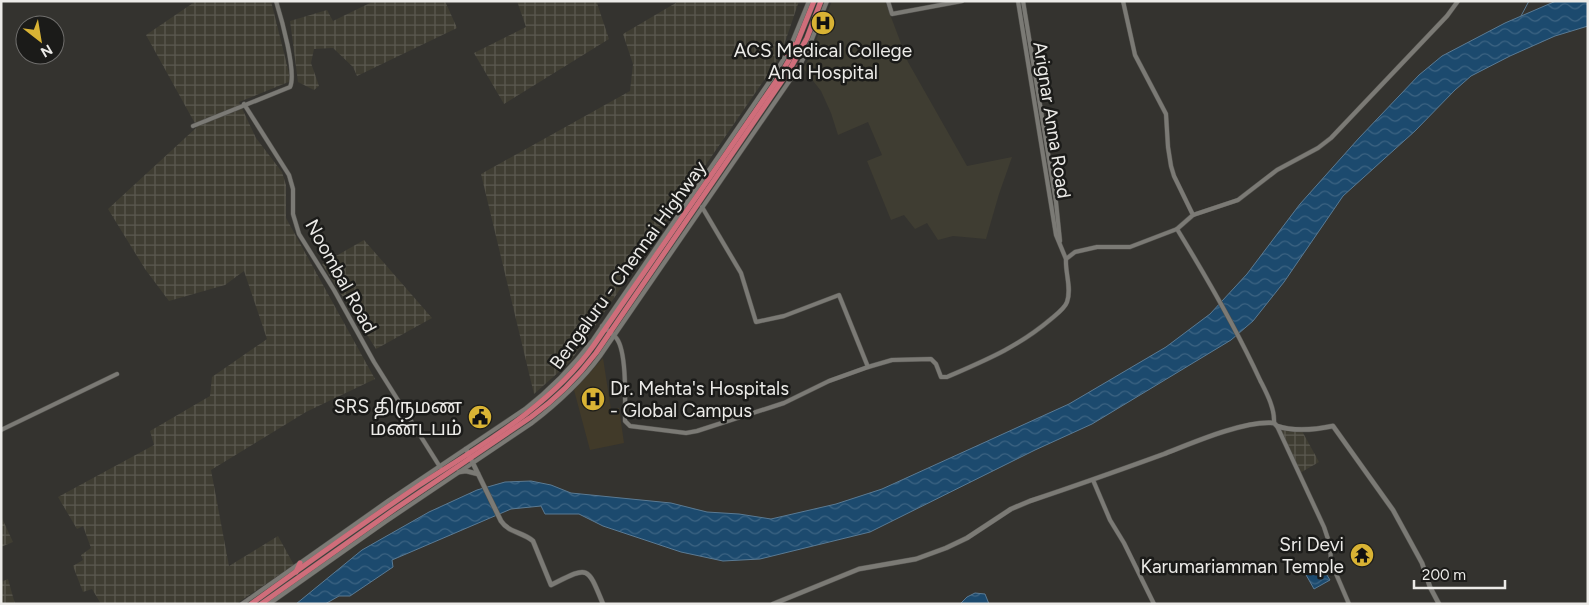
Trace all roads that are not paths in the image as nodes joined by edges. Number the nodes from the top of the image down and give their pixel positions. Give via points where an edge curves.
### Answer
1 (276, 1) edge
2 (808, 1) edge
3 (814, 1) edge
4 (821, 1) edge
5 (828, 1) edge
6 (888, 1) edge
7 (962, 1) edge
8 (1018, 1) edge
9 (1023, 1) edge
10 (1123, 1) edge
11 (1458, 1) edge
12 (804, 14) junction
13 (806, 22) junction
14 (802, 32) junction
15 (799, 47) junction
16 (786, 54) junction
17 (799, 67) junction
18 (768, 103) junction
19 (244, 104) junction
20 (193, 126) dead end
21 (702, 207) junction
22 (1192, 215) junction
23 (1177, 229) junction
24 (1060, 243) junction
25 (1066, 259) junction
26 (608, 331) junction
27 (868, 367) junction
28 (117, 374) dead end
29 (1275, 425) junction
30 (1, 430) edge
31 (469, 456) junction
32 (441, 468) junction
33 (459, 472) junction
34 (479, 476) junction
35 (1093, 480) junction
36 (322, 553) junction
37 (311, 555) junction
38 (300, 563) junction
39 (295, 572) junction
40 (271, 596) junction
41 (242, 604) edge
42 (250, 604) edge
43 (261, 604) edge
44 (268, 604) edge
45 (603, 604) edge
46 (773, 604) edge
47 (1154, 604) edge
48 (1349, 604) edge
49 (1439, 604) edge

1 - 19 street via 289,53 292,82 290,86
2 - 12 street
3 - 13 highway
4 - 15 highway via 810,31
5 - 17 street
6 - 7 street via 892,14
8 - 24 street, Arignar Anna Road via 1056,235
9 - 24 street, Arignar Anna Road
10 - 22 street via 1135,55 1166,114 1171,166
11 - 22 street via 1331,138 1277,170 1238,200
12 - 13 highway
12 - 16 street
13 - 14 highway
14 - 15 highway
14 - 16 highway
15 - 18 highway, Bengaluru - Chennai Highway via 790,70
15 - 26 highway, Bengaluru - Chennai Highway
16 - 26 street
17 - 18 highway
17 - 21 street
18 - 26 highway, Bengaluru - Chennai Highway
19 - 20 street
19 - 32 street, Noombal Road via 289,175 293,191 292,214 299,234 377,368
21 - 26 street
21 - 27 street via 741,273 756,322 784,316 839,295
22 - 23 street
23 - 25 street via 1130,247 1097,247 1075,252
23 - 29 street via 1241,341 1268,396
24 - 25 street, Arignar Anna Road
25 - 27 street, Arignar Anna Road via 1067,303 1041,328 1001,354 944,378 934,361 928,358 892,360
26 - 27 street via 619,342 626,423 630,426 686,433 697,431 784,403 830,380
26 - 31 highway, Bengaluru - Chennai Highway via 550,395
26 - 31 street via 594,364 565,396 532,422
28 - 30 street
29 - 35 main road via 1259,423 1196,441
29 - 48 street via 1323,525 1332,562
29 - 49 main road via 1309,430 1333,426 1393,510 1422,563
31 - 32 highway, Bengaluru - Chennai Highway
31 - 33 street
31 - 34 main road
31 - 40 highway, Bengaluru - Chennai Highway
32 - 36 highway, Bengaluru - Chennai Highway
32 - 37 street
33 - 34 main road via 469,471
33 - 44 street
34 - 45 main road via 507,528 533,541 551,585 582,570 591,576
35 - 46 main road via 1011,510 946,548 916,558 858,569
35 - 47 street
36 - 37 highway
36 - 39 highway, Bengaluru - Chennai Highway
37 - 38 street
38 - 39 highway
38 - 41 street
39 - 42 highway, Bengaluru - Chennai Highway
40 - 43 highway, Bengaluru - Chennai Highway
40 - 44 highway

